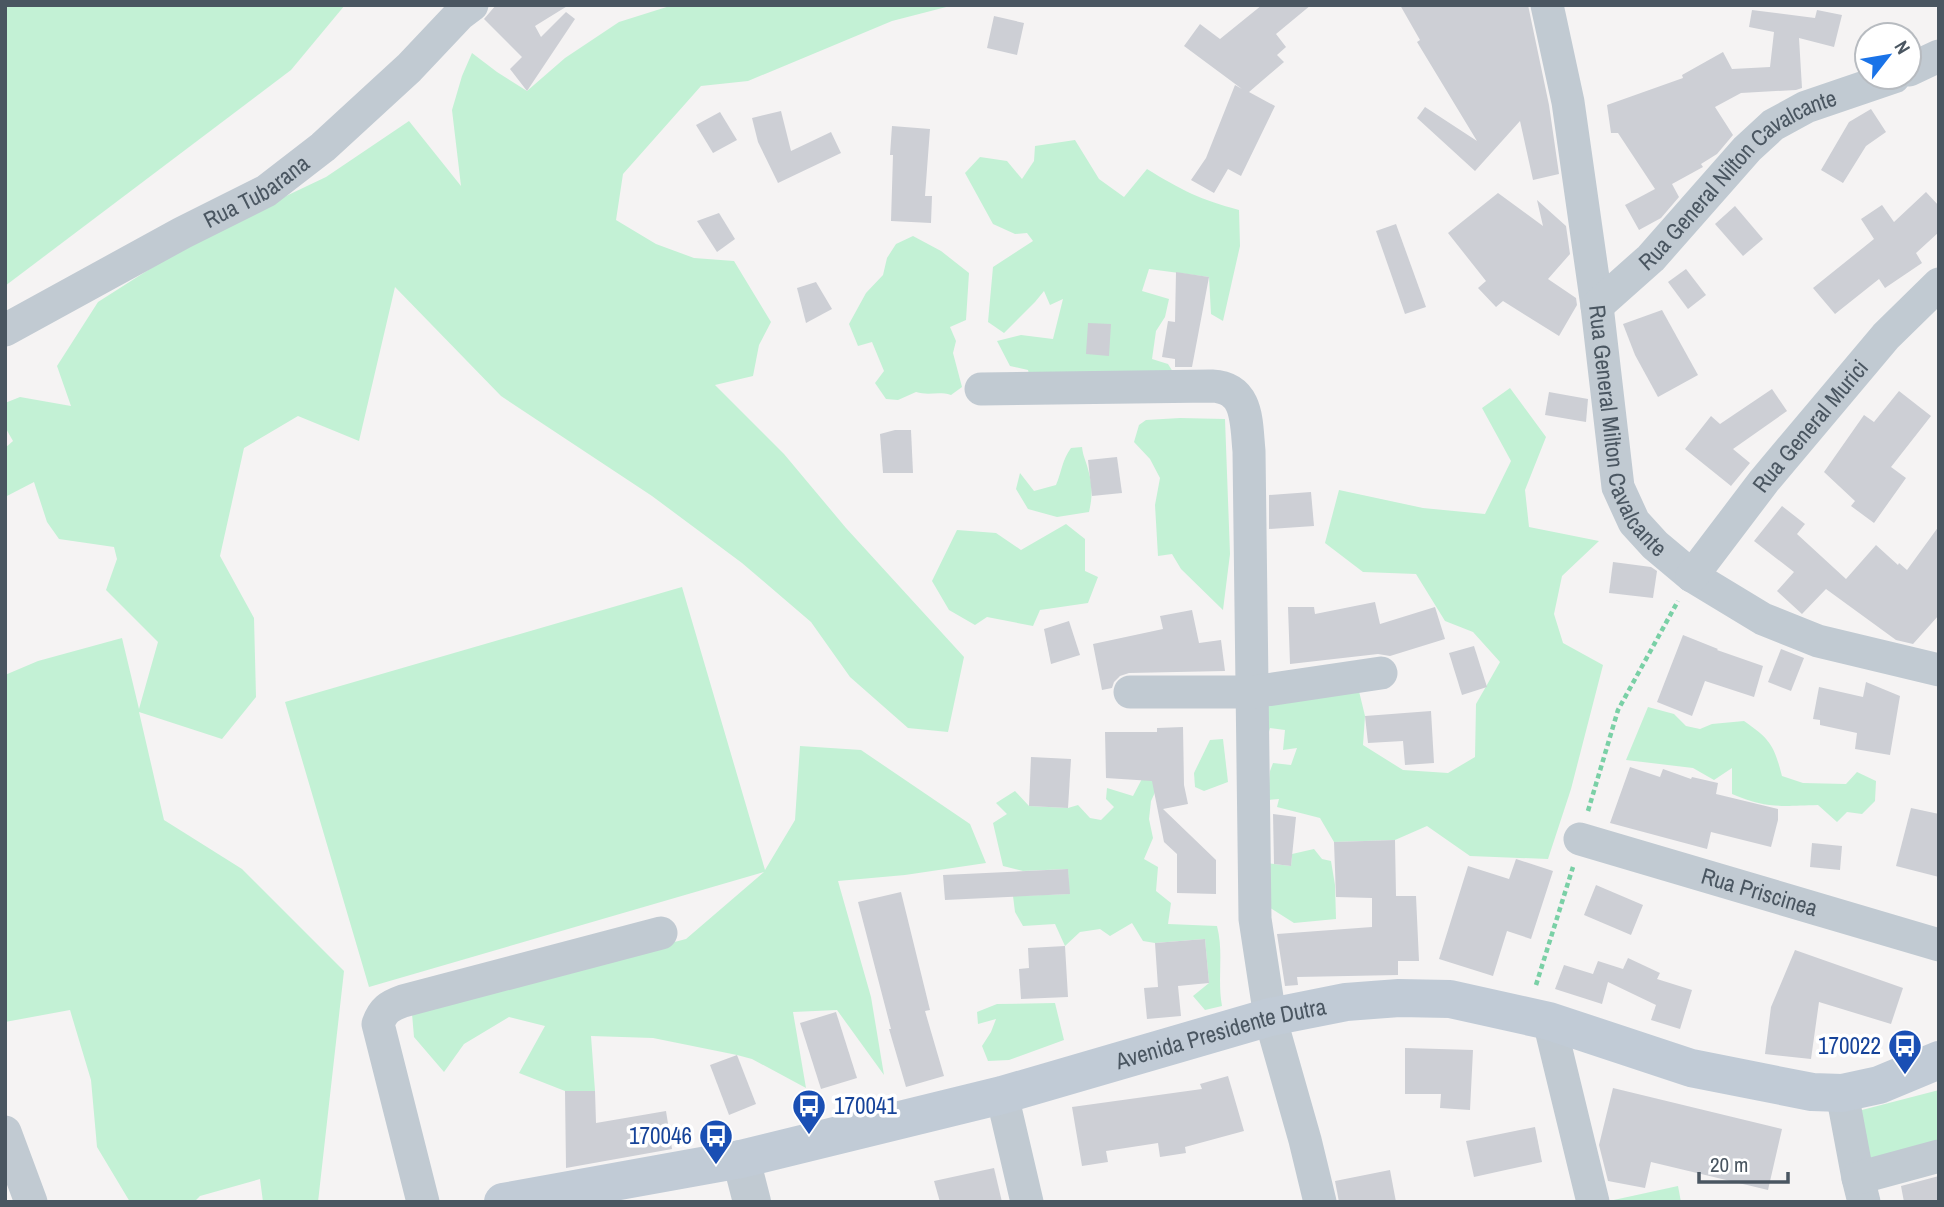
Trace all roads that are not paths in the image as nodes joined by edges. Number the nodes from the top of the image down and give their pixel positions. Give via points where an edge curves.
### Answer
1 (472, 5) edge
2 (1546, 5) edge
3 (1939, 57) edge
4 (1923, 64) edge
5 (1853, 91) edge
6 (1939, 285) edge
7 (1597, 306) junction
8 (5, 330) edge
9 (981, 389) dead end
10 (1692, 576) junction
11 (1933, 659) edge
12 (1381, 673) dead end
13 (1130, 692) dead end
14 (1254, 692) junction
15 (1580, 839) road end
16 (661, 933) dead end
17 (1939, 945) edge
18 (1270, 1017) junction
19 (1537, 1018) junction
20 (1939, 1060) edge
21 (1842, 1093) junction
22 (1002, 1095) junction
23 (5, 1132) edge
24 (1939, 1156) edge
25 (741, 1159) junction
26 (1861, 1190) edge
27 (31, 1202) edge
28 (423, 1202) edge
29 (503, 1202) edge
30 (752, 1202) edge
31 (1027, 1202) edge
32 (1320, 1202) edge
33 (1593, 1202) edge

1 - 8 street, Rua Tubarana via 323,147 266,191
2 - 7 street, Rua General Milton Cavalcante via 1568,102
3 - 4 street
5 - 7 street, Rua General Nilton Cavalcante via 1806,107 1773,125 1651,258
6 - 10 street, Rua General Murici via 1886,335
7 - 10 street, Rua General Milton Cavalcante via 1618,486 1634,522
9 - 14 street via 1212,386 1230,390 1240,400 1249,451
10 - 11 street, Rua General Milton Cavalcante via 1763,619 1818,641
12 - 14 street
13 - 14 street
14 - 18 street via 1255,919
15 - 17 street, Rua Priscinea
16 - 28 street via 403,1001 382,1013 378,1024
18 - 19 main road, Avenida Presidente Dutra via 1346,1002 1399,998 1450,999
18 - 22 main road, Avenida Presidente Dutra
18 - 32 street
19 - 21 main road, Avenida Presidente Dutra via 1691,1068 1812,1092
19 - 33 street
20 - 21 main road, Avenida Presidente Dutra via 1879,1085
21 - 26 street
22 - 25 main road, Avenida Presidente Dutra
22 - 31 street
23 - 27 street
24 - 26 street
25 - 29 main road, Avenida Presidente Dutra
25 - 30 street

